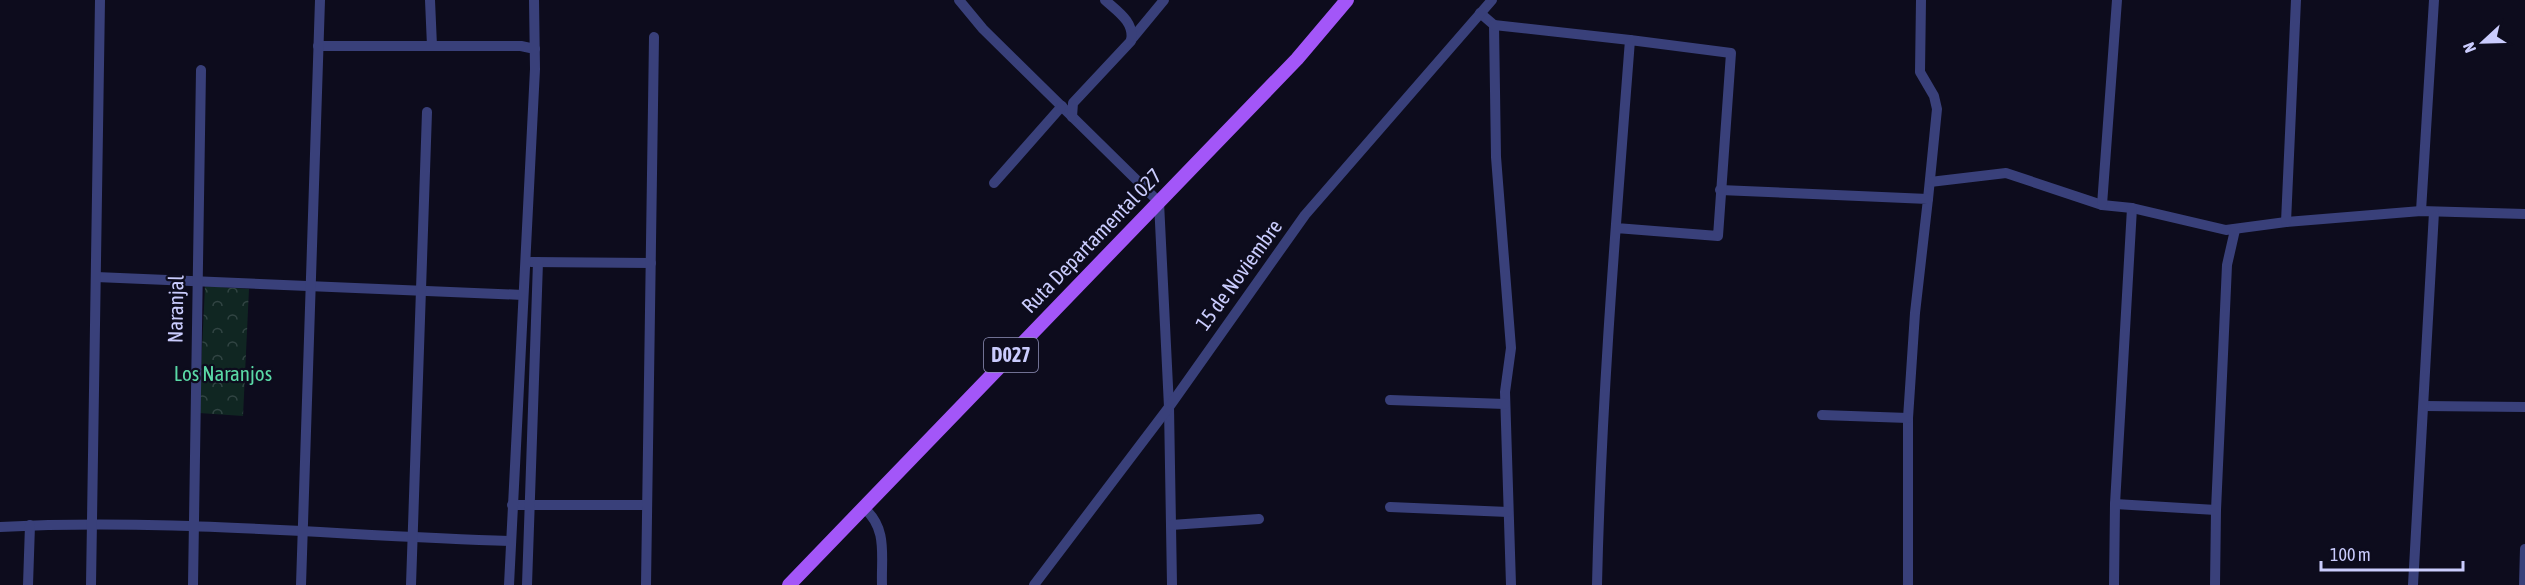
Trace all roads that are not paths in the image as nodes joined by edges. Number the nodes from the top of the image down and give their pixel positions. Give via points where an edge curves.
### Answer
1 (100, 0) edge
2 (320, 0) edge
3 (430, 0) edge
4 (534, 0) edge
5 (958, 0) edge
6 (1105, 0) edge
7 (1164, 0) edge
8 (1347, 0) edge
9 (1492, 0) edge
10 (1921, 0) edge
11 (2117, 0) edge
12 (2296, 0) edge
13 (2434, 0) edge
14 (1480, 13) junction
15 (1494, 25) junction
16 (654, 37) dead end
17 (1131, 40) junction
18 (1630, 40) junction
19 (318, 46) junction
20 (432, 46) junction
21 (535, 49) junction
22 (201, 70) dead end
23 (1062, 106) junction
24 (427, 112) dead end
25 (1072, 117) junction
26 (1930, 182) junction
27 (994, 183) dead end
28 (1720, 190) junction
29 (1928, 199) junction
30 (1159, 202) junction
31 (2102, 205) junction
32 (2132, 208) junction
33 (2421, 211) junction
34 (2434, 212) junction
35 (2525, 214) edge
36 (2286, 222) junction
37 (1616, 228) junction
38 (2235, 230) junction
39 (525, 262) junction
40 (538, 262) junction
41 (651, 263) junction
42 (96, 277) junction
43 (196, 280) junction
44 (310, 286) junction
45 (421, 291) junction
46 (523, 295) junction
47 (1390, 400) dead end
48 (1505, 404) junction
49 (2424, 406) junction
50 (1169, 407) junction
51 (2525, 407) edge
52 (1822, 415) dead end
53 (1908, 418) junction
54 (2115, 504) junction
55 (512, 505) junction
56 (530, 505) junction
57 (647, 505) junction
58 (1390, 507) dead end
59 (864, 508) junction
60 (2216, 510) junction
61 (1508, 512) junction
62 (1258, 519) dead end
63 (92, 524) junction
64 (30, 525) junction
65 (1171, 525) junction
66 (0, 527) edge
67 (194, 527) junction
68 (303, 532) junction
69 (413, 538) junction
70 (510, 541) junction
71 (2525, 549) edge
72 (28, 585) edge
73 (91, 585) edge
74 (193, 585) edge
75 (302, 585) edge
76 (411, 585) edge
77 (509, 585) edge
78 (527, 585) edge
79 (646, 585) edge
80 (789, 585) edge
81 (882, 585) edge
82 (1034, 585) edge
83 (1172, 585) edge
84 (1511, 585) edge
85 (1597, 585) edge
86 (1908, 585) edge
87 (2114, 585) edge
88 (2215, 585) edge
89 (2413, 585) edge
90 (2524, 585) edge

1 - 42 street
2 - 19 street
3 - 20 street
4 - 21 street
5 - 23 street
6 - 17 street via 1127,20
7 - 17 street
8 - 30 main road, Ruta Departamental 027 / D027 via 1297,59
9 - 14 street, 15 de Noviembre
10 - 26 street via 1920,72 1937,109
11 - 31 street
12 - 36 street
13 - 33 street
14 - 15 street
14 - 50 street, 15 de Noviembre via 1305,215
15 - 18 street
15 - 48 street via 1496,157 1511,348
16 - 41 street
17 - 25 street via 1073,103
18 - 28 street via 1731,53
18 - 37 street
19 - 20 street
19 - 44 street
20 - 21 street
21 - 39 street
22 - 43 street, Naranjal
23 - 25 street
23 - 27 street
24 - 45 street
25 - 30 street
26 - 29 street
26 - 31 street via 2006,173
28 - 29 street
28 - 37 street via 1718,236
29 - 53 street
30 - 50 street
30 - 59 main road, Ruta Departamental 027 / D027
31 - 32 street
32 - 38 street
32 - 54 street
33 - 34 street
33 - 36 street
34 - 35 street
34 - 49 street
36 - 38 street
37 - 85 street via 1601,443
38 - 60 street via 2227,265
39 - 40 street
39 - 46 street
40 - 41 street
40 - 56 street
41 - 57 street
42 - 43 street
42 - 63 street
43 - 44 street
43 - 67 street, Naranjal
44 - 45 street
44 - 68 street
45 - 46 street
45 - 69 street
46 - 55 street
47 - 48 street
48 - 61 street
49 - 51 street
49 - 89 street
50 - 65 street
50 - 82 street, 15 de Noviembre
52 - 53 street
53 - 86 street
54 - 60 street
54 - 87 street
55 - 56 street
55 - 70 street
56 - 57 street
56 - 78 street
57 - 79 street
58 - 61 street
59 - 80 main road, Ruta Departamental 027 / D027
59 - 81 street via 879,524
60 - 88 street
61 - 84 street
62 - 65 street
63 - 64 street
63 - 67 street
63 - 73 street
64 - 66 street
64 - 72 street
65 - 83 street
67 - 68 street
67 - 74 street, Naranjal
68 - 69 street
68 - 75 street
69 - 70 street
69 - 76 street
70 - 77 street
71 - 90 street

